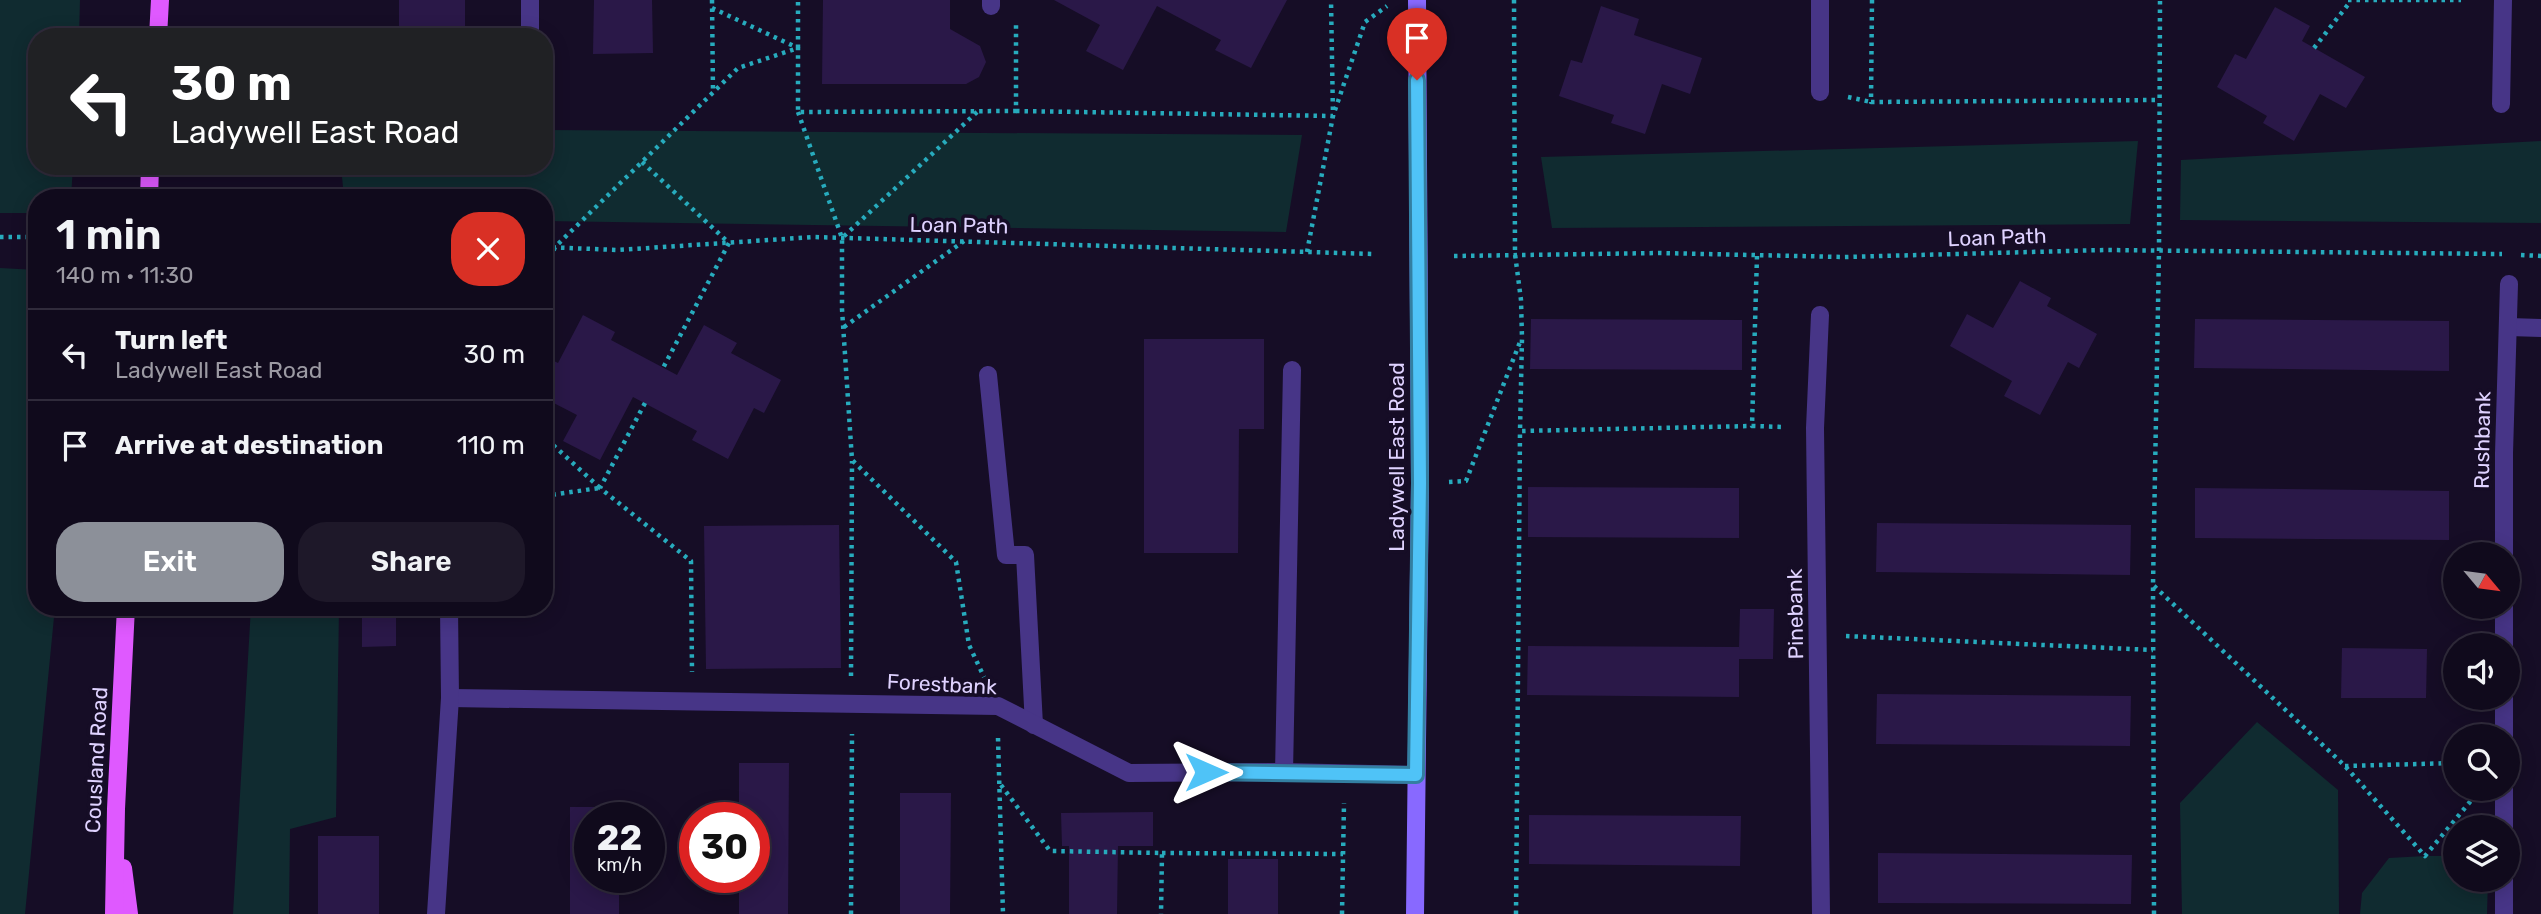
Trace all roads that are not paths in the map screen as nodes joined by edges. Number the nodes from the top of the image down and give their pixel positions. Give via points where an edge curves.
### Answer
1 (160, 0) edge
2 (530, 0) edge
3 (1417, 0) edge
4 (1820, 0) edge
5 (2503, 0) edge
6 (158, 28) edge
7 (530, 28) edge
8 (1820, 92) dead end
9 (2501, 104) dead end
10 (2509, 284) dead end
11 (1820, 314) dead end
12 (2509, 327) junction
13 (2541, 328) edge
14 (1292, 370) dead end
15 (988, 375) dead end
16 (2504, 542) edge
17 (126, 616) edge
18 (449, 616) edge
19 (450, 698) junction
20 (1034, 725) junction
21 (1284, 772) junction
22 (1416, 775) junction
23 (116, 808) junction
24 (2504, 892) edge
25 (101, 914) edge
26 (114, 914) edge
27 (129, 914) edge
28 (436, 914) edge
29 (1415, 914) edge
30 (1821, 914) edge
31 (2504, 914) edge

1 - 6 main road
2 - 7 street
3 - 22 street, Ladywell East Road via 1420,483
4 - 8 street
5 - 9 street
10 - 12 street, Rushbank
11 - 30 street, Pinebank via 1815,428
12 - 13 street
12 - 16 street, Rushbank
14 - 21 street
15 - 20 street via 1006,555 1025,555
17 - 23 main road, Cousland Road
18 - 19 street
19 - 20 street, Forestbank via 998,706
19 - 28 street
20 - 21 street, Forestbank via 1129,773
21 - 22 street, Forestbank
22 - 29 street, Ladywell East Road
23 - 25 main road
23 - 26 main road, Cousland Road
23 - 27 main road
24 - 31 street

